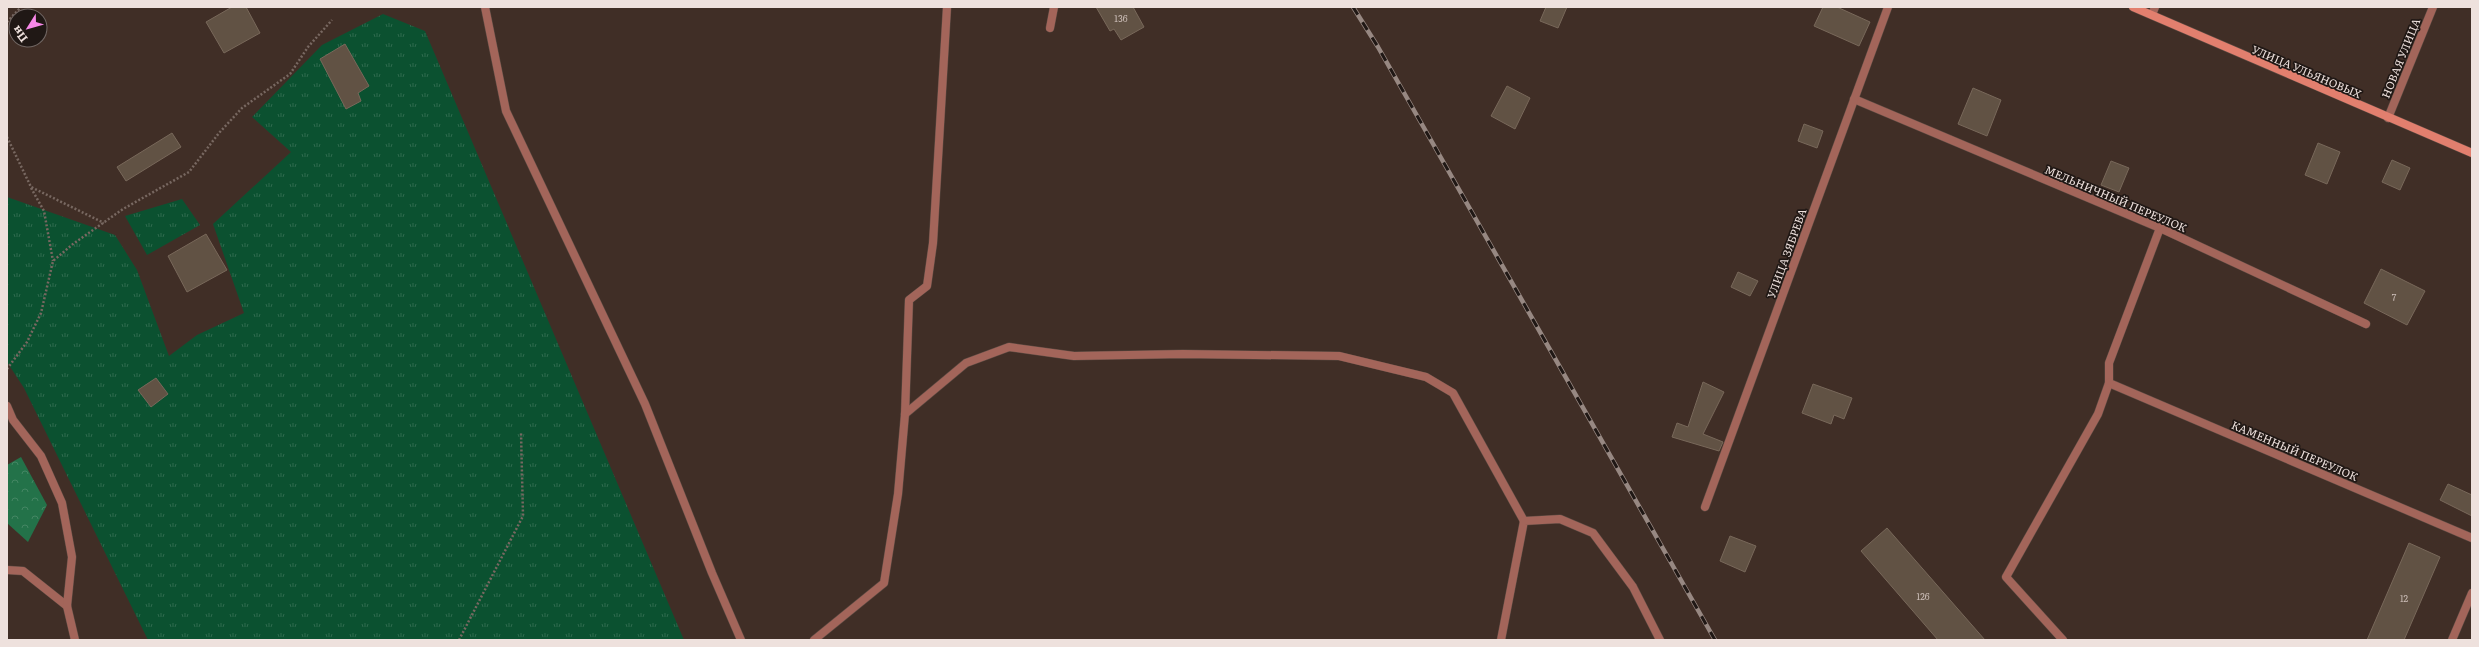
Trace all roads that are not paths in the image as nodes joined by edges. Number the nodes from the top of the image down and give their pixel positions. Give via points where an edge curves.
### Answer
1 (485, 7) edge
2 (948, 7) edge
3 (1054, 7) edge
4 (1888, 7) edge
5 (2133, 7) edge
6 (2155, 7) edge
7 (2433, 7) edge
8 (2152, 15) junction
9 (1050, 28) dead end
10 (1854, 99) junction
11 (2388, 118) junction
12 (2472, 153) edge
13 (2160, 228) junction
14 (2366, 324) dead end
15 (2109, 383) junction
16 (7, 406) edge
17 (905, 414) junction
18 (1705, 507) dead end
19 (1524, 521) junction
20 (2472, 538) edge
21 (7, 570) edge
22 (2472, 593) edge
23 (67, 606) junction
24 (75, 640) edge
25 (741, 640) edge
26 (814, 640) edge
27 (1501, 640) edge
28 (1660, 640) edge
29 (2063, 640) edge
30 (2452, 640) edge

1 - 25 street via 506,111 645,404
2 - 17 street via 934,243 926,286 909,300
3 - 9 street
4 - 10 street, УЛИЦА ЗЯБРЕВА
5 - 8 street, УЛИЦА УЛЬЯНОВЫХ
6 - 8 street
7 - 11 street, НОВАЯ УЛИЦА
8 - 11 street, УЛИЦА УЛЬЯНОВЫХ
10 - 13 street, МЕЛЬНИЧНЫЙ ПЕРЕУЛОК
10 - 18 street, УЛИЦА ЗЯБРЕВА
11 - 12 street, УЛИЦА УЛЬЯНОВЫХ
13 - 14 street, МЕЛЬНИЧНЫЙ ПЕРЕУЛОК
13 - 15 street via 2109,363
15 - 20 street, КАМЕННЫЙ ПЕРЕУЛОК
15 - 29 street via 2098,414 2006,577
16 - 23 street via 13,420 41,456 62,503 72,557
17 - 19 street via 966,363 1009,347 1074,356 1339,356 1426,377 1453,393
17 - 26 street via 898,494 884,583
19 - 27 street
19 - 28 street via 1560,519 1593,533 1633,587
21 - 23 street via 23,571
22 - 30 street
23 - 24 street

